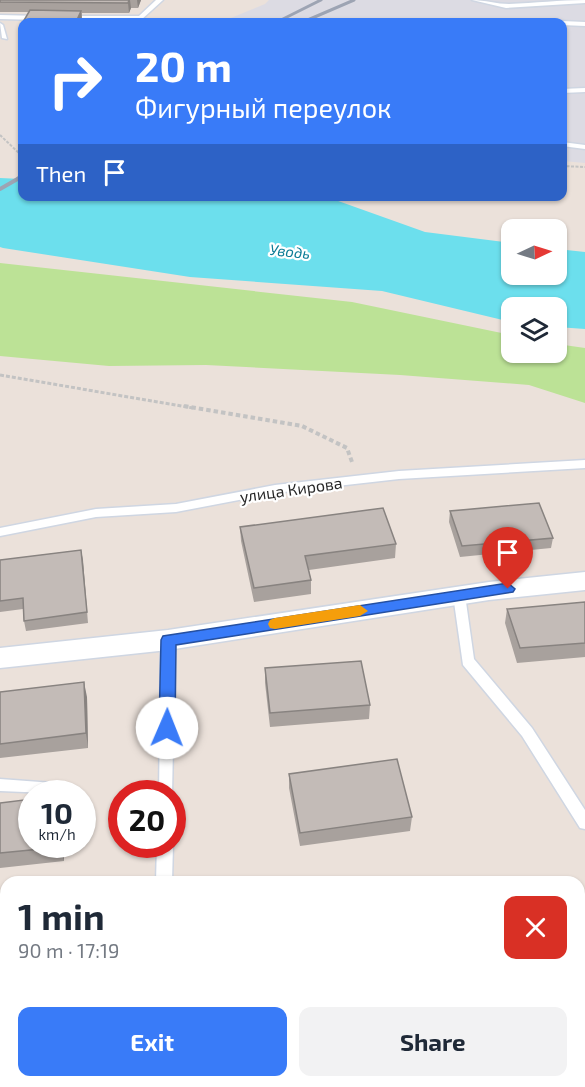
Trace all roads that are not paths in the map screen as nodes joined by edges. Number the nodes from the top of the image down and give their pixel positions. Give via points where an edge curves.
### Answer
1 (160, 0) edge
2 (475, 0) edge
3 (585, 1) edge
4 (0, 17) edge
5 (47, 18) edge
6 (58, 18) edge
7 (567, 23) edge
8 (585, 24) edge
9 (0, 25) edge
10 (6, 38) dead end
11 (585, 90) edge
12 (567, 91) edge
13 (567, 145) edge
14 (585, 147) edge
15 (585, 464) edge
16 (0, 532) edge
17 (585, 580) edge
18 (459, 595) junction
19 (168, 640) junction
20 (0, 658) edge
21 (166, 780) edge
22 (0, 785) edge
23 (18, 786) edge
24 (585, 823) edge
25 (165, 858) edge
26 (164, 876) edge

1 - 6 lane via 141,18
2 - 3 lane via 506,6
4 - 5 lane
7 - 8 lane
9 - 10 lane
11 - 12 lane
13 - 14 lane
15 - 16 lane, улица Кирова via 359,479 275,489 176,508 96,513
17 - 18 street
18 - 19 street
18 - 24 lane via 468,661 526,732
19 - 20 street
19 - 21 lane
22 - 23 lane
25 - 26 lane

